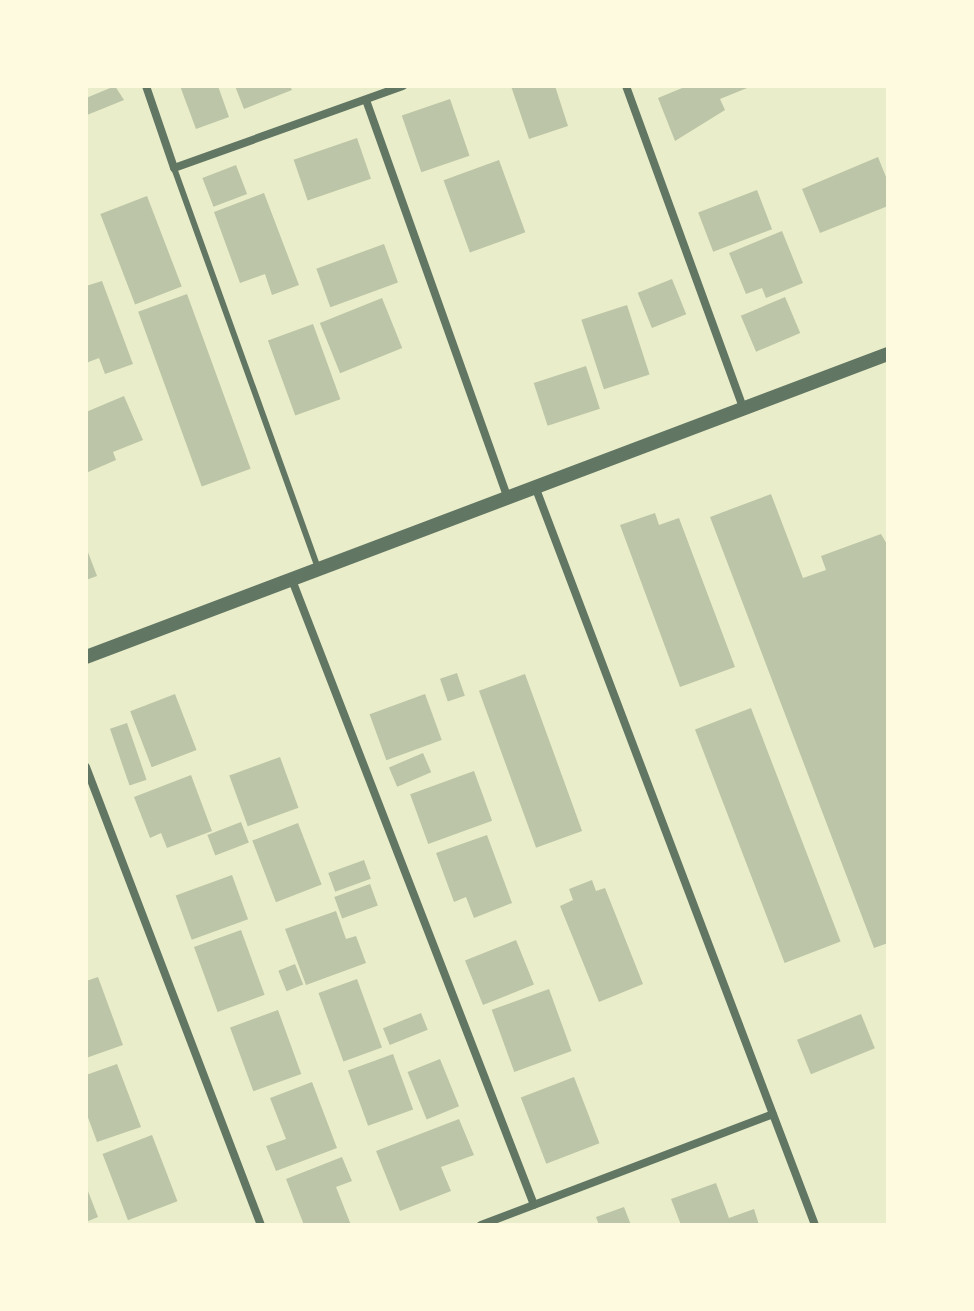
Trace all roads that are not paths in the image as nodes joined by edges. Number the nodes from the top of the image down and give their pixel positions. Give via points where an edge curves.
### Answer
1 (146, 86) edge
2 (403, 86) edge
3 (626, 86) edge
4 (366, 100) junction
5 (174, 168) junction
6 (888, 354) edge
7 (745, 410) junction
8 (536, 489) junction
9 (508, 499) junction
10 (319, 570) junction
11 (292, 580) junction
12 (86, 657) edge
13 (86, 767) edge
14 (773, 1114) junction
15 (534, 1205) junction
16 (261, 1225) edge
17 (481, 1225) edge
18 (815, 1225) edge

1 - 5 street
2 - 4 street
3 - 7 street
4 - 5 street
4 - 9 street
5 - 10 lane
6 - 7 street
7 - 8 street
8 - 9 street
8 - 14 street
9 - 10 street
10 - 11 street
11 - 12 street
11 - 15 street
13 - 16 street
14 - 15 street
14 - 18 street
15 - 17 street

